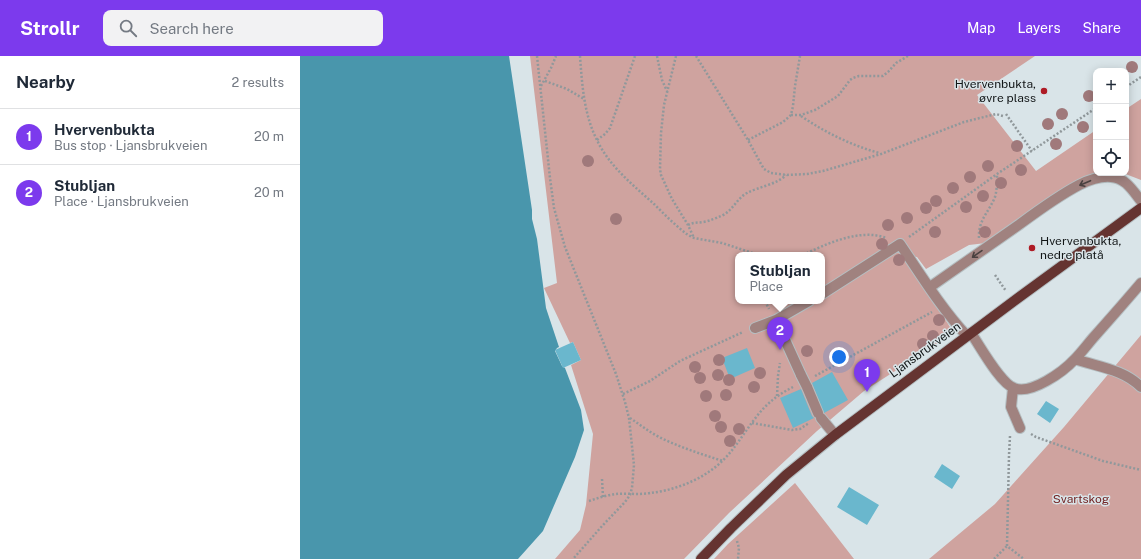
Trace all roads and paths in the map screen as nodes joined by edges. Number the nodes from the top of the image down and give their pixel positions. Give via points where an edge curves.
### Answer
1 (537, 56) edge
2 (556, 56) edge
3 (580, 56) edge
4 (635, 56) edge
5 (657, 56) edge
6 (676, 56) edge
7 (696, 56) edge
8 (800, 56) edge
9 (908, 56) edge
10 (1141, 77) edge
11 (545, 80) junction
12 (1129, 85) edge
13 (541, 86) junction
14 (667, 92) junction
15 (584, 99) junction
16 (1093, 110) edge
17 (1006, 114) dead end
18 (791, 115) junction
19 (801, 116) junction
20 (1003, 116) dead end
21 (596, 140) junction
22 (748, 140) junction
23 (1032, 151) junction
24 (881, 154) junction
25 (997, 174) junction
26 (786, 175) junction
27 (1141, 201) edge
28 (1141, 208) edge
29 (688, 225) junction
30 (694, 238) junction
31 (900, 244) junction
32 (983, 250) junction
33 (747, 252) edge
34 (810, 252) edge
35 (995, 275) dead end
36 (1141, 283) edge
37 (930, 287) junction
38 (825, 292) edge
39 (1008, 293) dead end
40 (804, 304) edge
41 (942, 305) junction
42 (776, 320) junction
43 (755, 328) joint
44 (969, 334) junction
45 (785, 343) junction
46 (1075, 359) junction
47 (805, 381) junction
48 (795, 386) dead end
49 (1141, 386) edge
50 (1013, 388) junction
51 (623, 394) junction
52 (777, 396) junction
53 (820, 415) junction
54 (629, 418) junction
55 (752, 423) junction
56 (1020, 428) joint
57 (1010, 432) dead end
58 (834, 434) junction
59 (724, 461) junction
60 (1141, 470) edge
61 (602, 479) dead end
62 (630, 495) junction
63 (603, 497) junction
64 (589, 501) dead end
65 (1007, 546) junction
66 (573, 559) edge
67 (701, 559) edge
68 (994, 559) edge
69 (1024, 559) edge

1 - 13 path
2 - 11 path
3 - 15 path
4 - 21 path via 610,128
5 - 14 path
6 - 14 path
7 - 22 path
8 - 18 path
9 - 19 path via 896,63 883,76 853,78 838,96
10 - 12 path
11 - 13 path
11 - 15 path
13 - 51 path via 554,208 565,247
14 - 29 path via 661,133 660,169 672,199
15 - 21 path
16 - 23 path
17 - 23 path
18 - 19 path
18 - 22 path via 772,129
19 - 24 path via 825,132
20 - 24 path via 996,114 964,122
21 - 30 path via 634,186
22 - 26 path via 764,169 770,173
23 - 25 path
24 - 26 path via 823,171
25 - 31 path
25 - 32 path via 995,196 979,227
26 - 29 path via 780,180 744,194 725,214
27 -> 32 lane via 1121,179 1102,177 1091,180 1051,202
28 - 44 main road, Ljansbrukveien
29 - 30 path
30 - 33 path via 722,243
31 - 34 path via 883,237 851,236
31 - 37 lane
31 - 38 lane
32 -> 37 lane
35 - 39 path
36 - 46 lane
37 - 41 lane
40 - 42 lane
41 - 44 lane
41 - 47 path
42 - 43 lane
42 - 45 lane
43 - 51 path via 680,361 650,381
44 - 50 lane via 997,373
44 - 58 main road, Ljansbrukveien
45 - 47 lane
45 - 52 path via 780,358
46 - 49 lane via 1119,372
46 - 50 lane via 1041,384 1020,390
47 - 53 lane
48 - 52 path
50 - 56 lane via 1011,407
51 - 54 path
52 - 55 path
53 - 55 path via 800,429 792,430
53 - 58 lane
54 - 59 path via 668,441
54 - 62 path via 634,465
55 - 59 path
56 - 60 path via 1036,437 1095,458
57 - 65 path
58 - 67 main road, Ljansbrukveien via 786,475
59 - 62 path via 684,484 652,493
61 - 63 path
62 - 63 path
62 - 66 path
63 - 64 path
65 - 68 path
65 - 69 path

